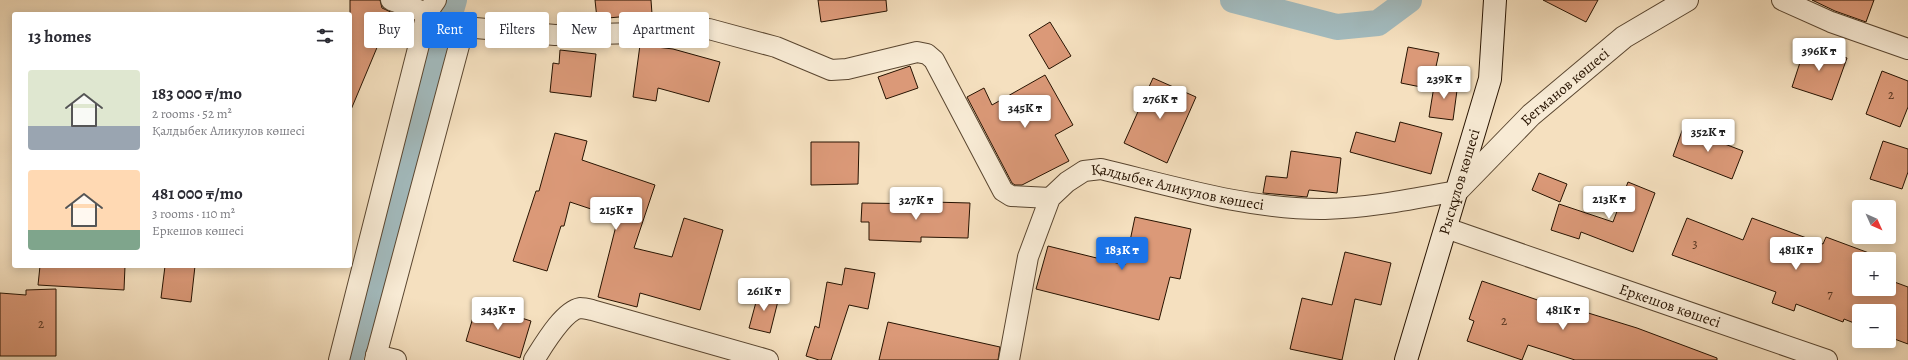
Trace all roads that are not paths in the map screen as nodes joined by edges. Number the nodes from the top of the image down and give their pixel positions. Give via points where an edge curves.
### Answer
1 (391, 0) edge
2 (1495, 0) edge
3 (1687, 0) edge
4 (1782, 0) edge
5 (431, 7) edge
6 (1908, 49) edge
7 (1457, 191) junction
8 (1050, 198) junction
9 (1446, 228) junction
10 (375, 358) edge
11 (339, 360) edge
12 (396, 360) edge
13 (534, 360) edge
14 (768, 360) edge
15 (1009, 360) edge
16 (1406, 360) edge
17 (1827, 360) edge

1 - 5 street
2 - 7 main road, Рысқұлов көшесі via 1490,79
3 - 7 main road, Бегманов көшесі via 1624,37 1531,116
4 - 6 street via 1831,22
5 - 11 street
7 - 8 street, Қалдыбек Аликулов көшесі via 1372,206 1324,209 1204,194 1101,169 1084,171
7 - 9 main road, Рысқұлов көшесі
8 - 10 street via 1011,196 1004,191 934,60 927,54 917,52 847,69 831,70 776,47 708,29 555,35 464,27
8 - 15 street, Қалдыбек Аликулов көшесі via 1028,257
9 - 16 main road, Рысқұлов көшесі
9 - 17 street, Еркешов көшесі
10 - 12 street
13 - 14 street via 564,319 579,308

